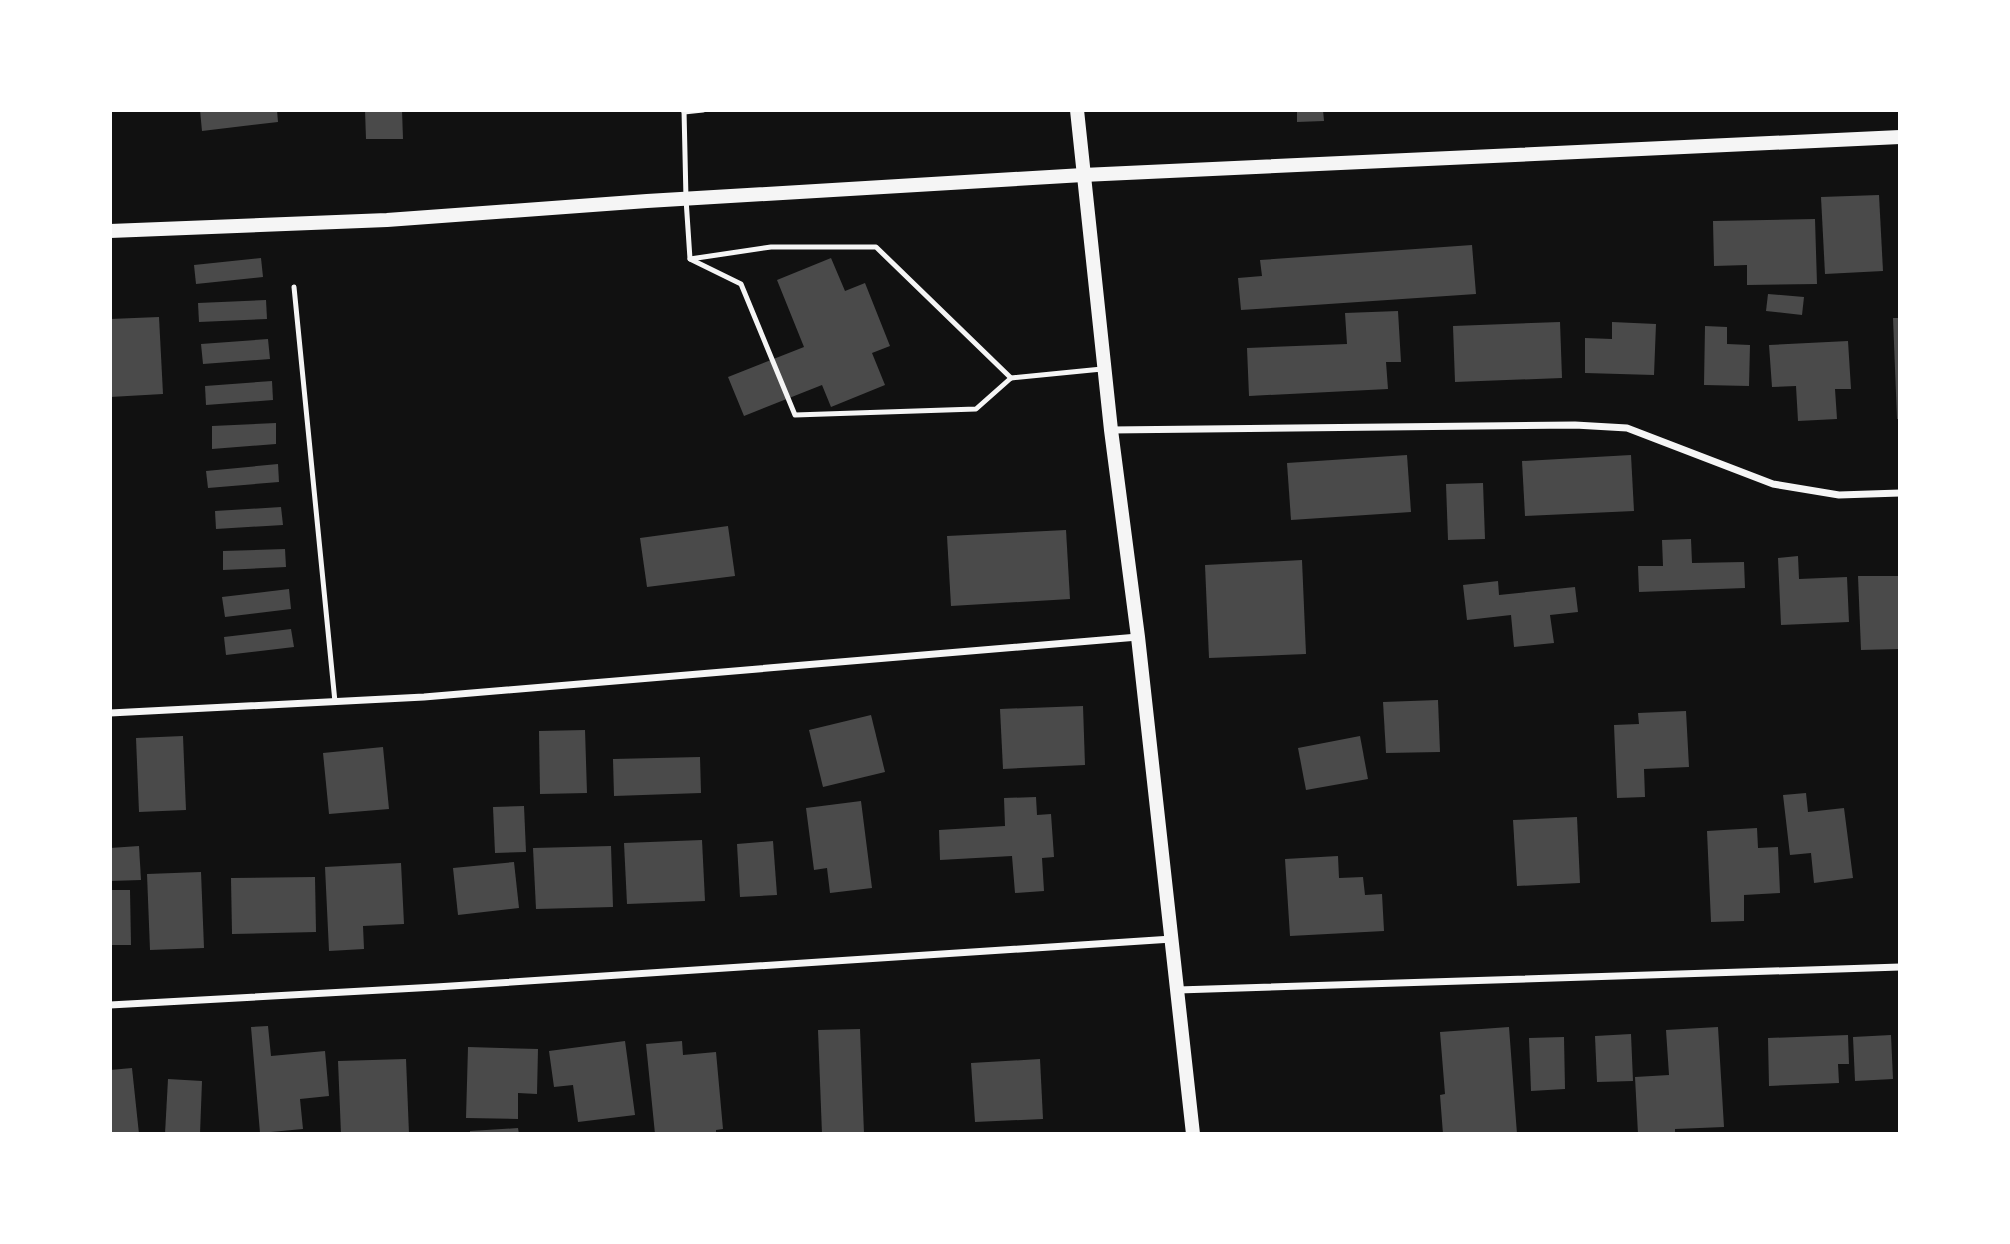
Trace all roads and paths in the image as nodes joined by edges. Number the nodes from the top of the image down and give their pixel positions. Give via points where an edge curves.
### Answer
1 (703, 110) edge
2 (1077, 110) edge
3 (684, 111) edge
4 (1900, 137) edge
5 (1083, 175) junction
6 (686, 199) junction
7 (110, 231) edge
8 (690, 259) junction
9 (294, 287) dead end
10 (1105, 368) junction
11 (1012, 378) junction
12 (1111, 430) junction
13 (1900, 492) edge
14 (1138, 637) junction
15 (335, 702) junction
16 (110, 713) edge
17 (1173, 939) junction
18 (1900, 967) edge
19 (1178, 990) junction
20 (110, 1004) edge
21 (1193, 1134) edge

1 - 3 lane
2 - 5 main road
3 - 6 lane
4 - 5 main road
5 - 6 main road
5 - 10 main road
6 - 7 main road via 387,220
6 - 8 lane
8 - 11 lane via 771,247 876,247
8 - 11 lane via 741,285 795,415 976,409
9 - 15 lane
10 - 11 lane
10 - 12 main road
12 - 13 street via 1626,428 1773,484 1839,495
12 - 14 main road
14 - 15 street
14 - 17 main road
15 - 16 street
17 - 19 main road
17 - 20 street
18 - 19 street
19 - 21 main road

